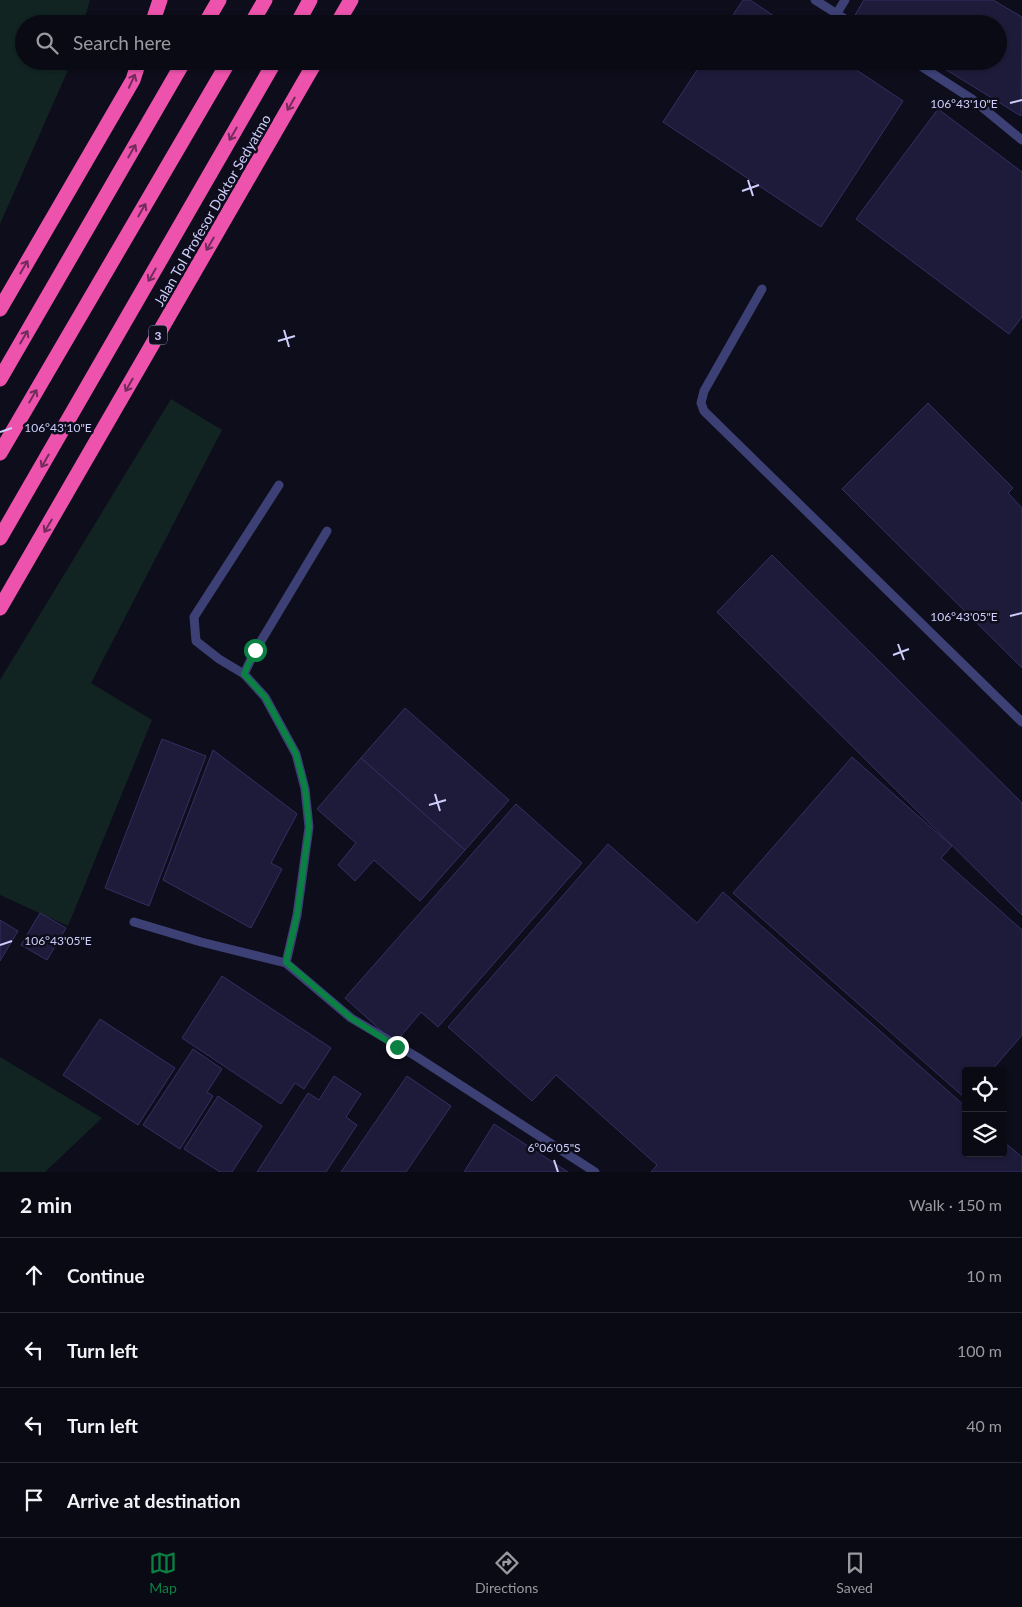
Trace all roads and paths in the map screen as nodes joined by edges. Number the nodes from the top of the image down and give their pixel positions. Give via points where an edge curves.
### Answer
1 (160, 0) edge
2 (219, 0) edge
3 (265, 0) edge
4 (310, 0) edge
5 (351, 0) edge
6 (815, 0) edge
7 (845, 0) edge
8 (836, 13) junction
9 (155, 15) edge
10 (211, 15) edge
11 (256, 15) edge
12 (302, 15) edge
13 (342, 15) edge
14 (839, 15) edge
15 (137, 70) edge
16 (179, 70) edge
17 (224, 70) edge
18 (270, 70) edge
19 (311, 70) edge
20 (927, 70) edge
21 (1022, 140) edge
22 (762, 289) dead end
23 (0, 309) edge
24 (0, 380) edge
25 (0, 453) edge
26 (279, 485) dead end
27 (327, 531) dead end
28 (0, 538) edge
29 (0, 608) edge
30 (244, 674) junction
31 (1022, 722) edge
32 (134, 922) dead end
33 (286, 962) junction
34 (595, 1172) edge

1 - 9 highway
2 - 10 highway
3 - 11 highway
4 - 12 highway
5 - 13 highway
6 - 8 lane
7 - 8 lane
8 - 14 lane
23 -> 15 highway
24 -> 16 highway
25 -> 17 highway
18 -> 28 highway, Jalan Tol Profesor Doktor Sedyatmo
19 -> 29 highway, Jalan Tol Profesor Doktor Sedyatmo / 3
20 - 21 lane via 972,98
22 - 31 lane via 704,391 701,403 704,411
26 - 30 lane via 194,616 196,641
27 - 30 lane via 255,650
30 - 33 lane via 265,697 296,754 305,788 309,827 297,915
32 - 33 lane
33 - 34 lane via 351,1018

